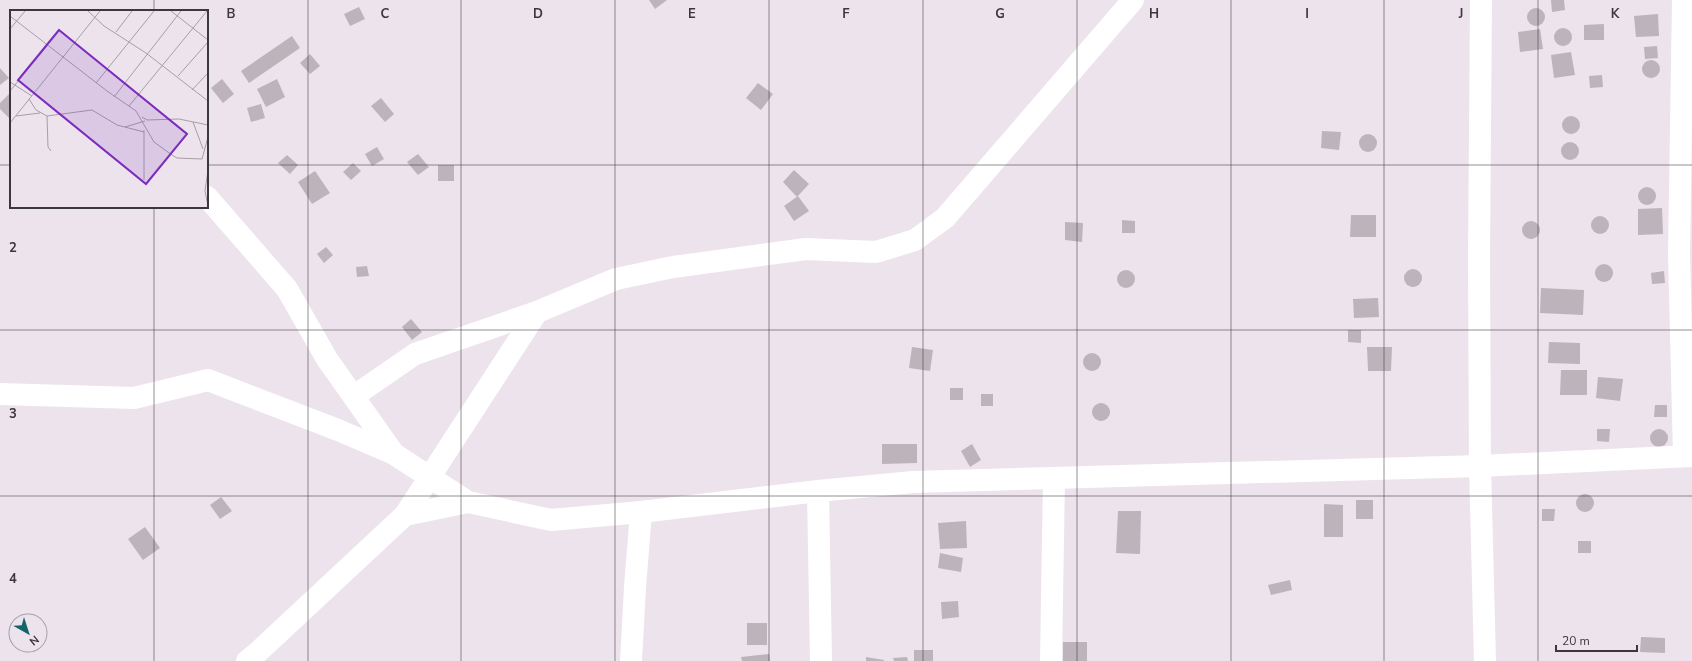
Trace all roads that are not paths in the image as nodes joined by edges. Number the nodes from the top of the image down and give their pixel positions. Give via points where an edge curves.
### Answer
1 (1133, 0) edge
2 (1482, 0) edge
3 (1683, 0) edge
4 (208, 198) edge
5 (537, 312) junction
6 (0, 394) edge
7 (354, 396) junction
8 (394, 454) junction
9 (1688, 455) edge
10 (1480, 466) junction
11 (431, 478) junction
12 (1054, 478) junction
13 (818, 491) junction
14 (468, 502) junction
15 (641, 512) junction
16 (405, 515) junction
17 (247, 661) edge
18 (631, 661) edge
19 (820, 661) edge
20 (1051, 661) edge
21 (1485, 661) edge

1 - 5 street via 945,218 915,240 876,252 806,249 673,267 616,280
2 - 10 street
3 - 9 street via 1679,254
4 - 7 street via 287,289 327,359
5 - 7 street via 415,354
5 - 11 street
6 - 8 street via 134,398 208,380
7 - 8 street
8 - 11 street
9 - 10 street
10 - 12 street
10 - 21 street
11 - 14 street
11 - 16 street
12 - 13 street via 913,482
12 - 20 street
13 - 15 street
13 - 19 street
14 - 15 street via 551,520
14 - 16 street
15 - 18 street
16 - 17 street

